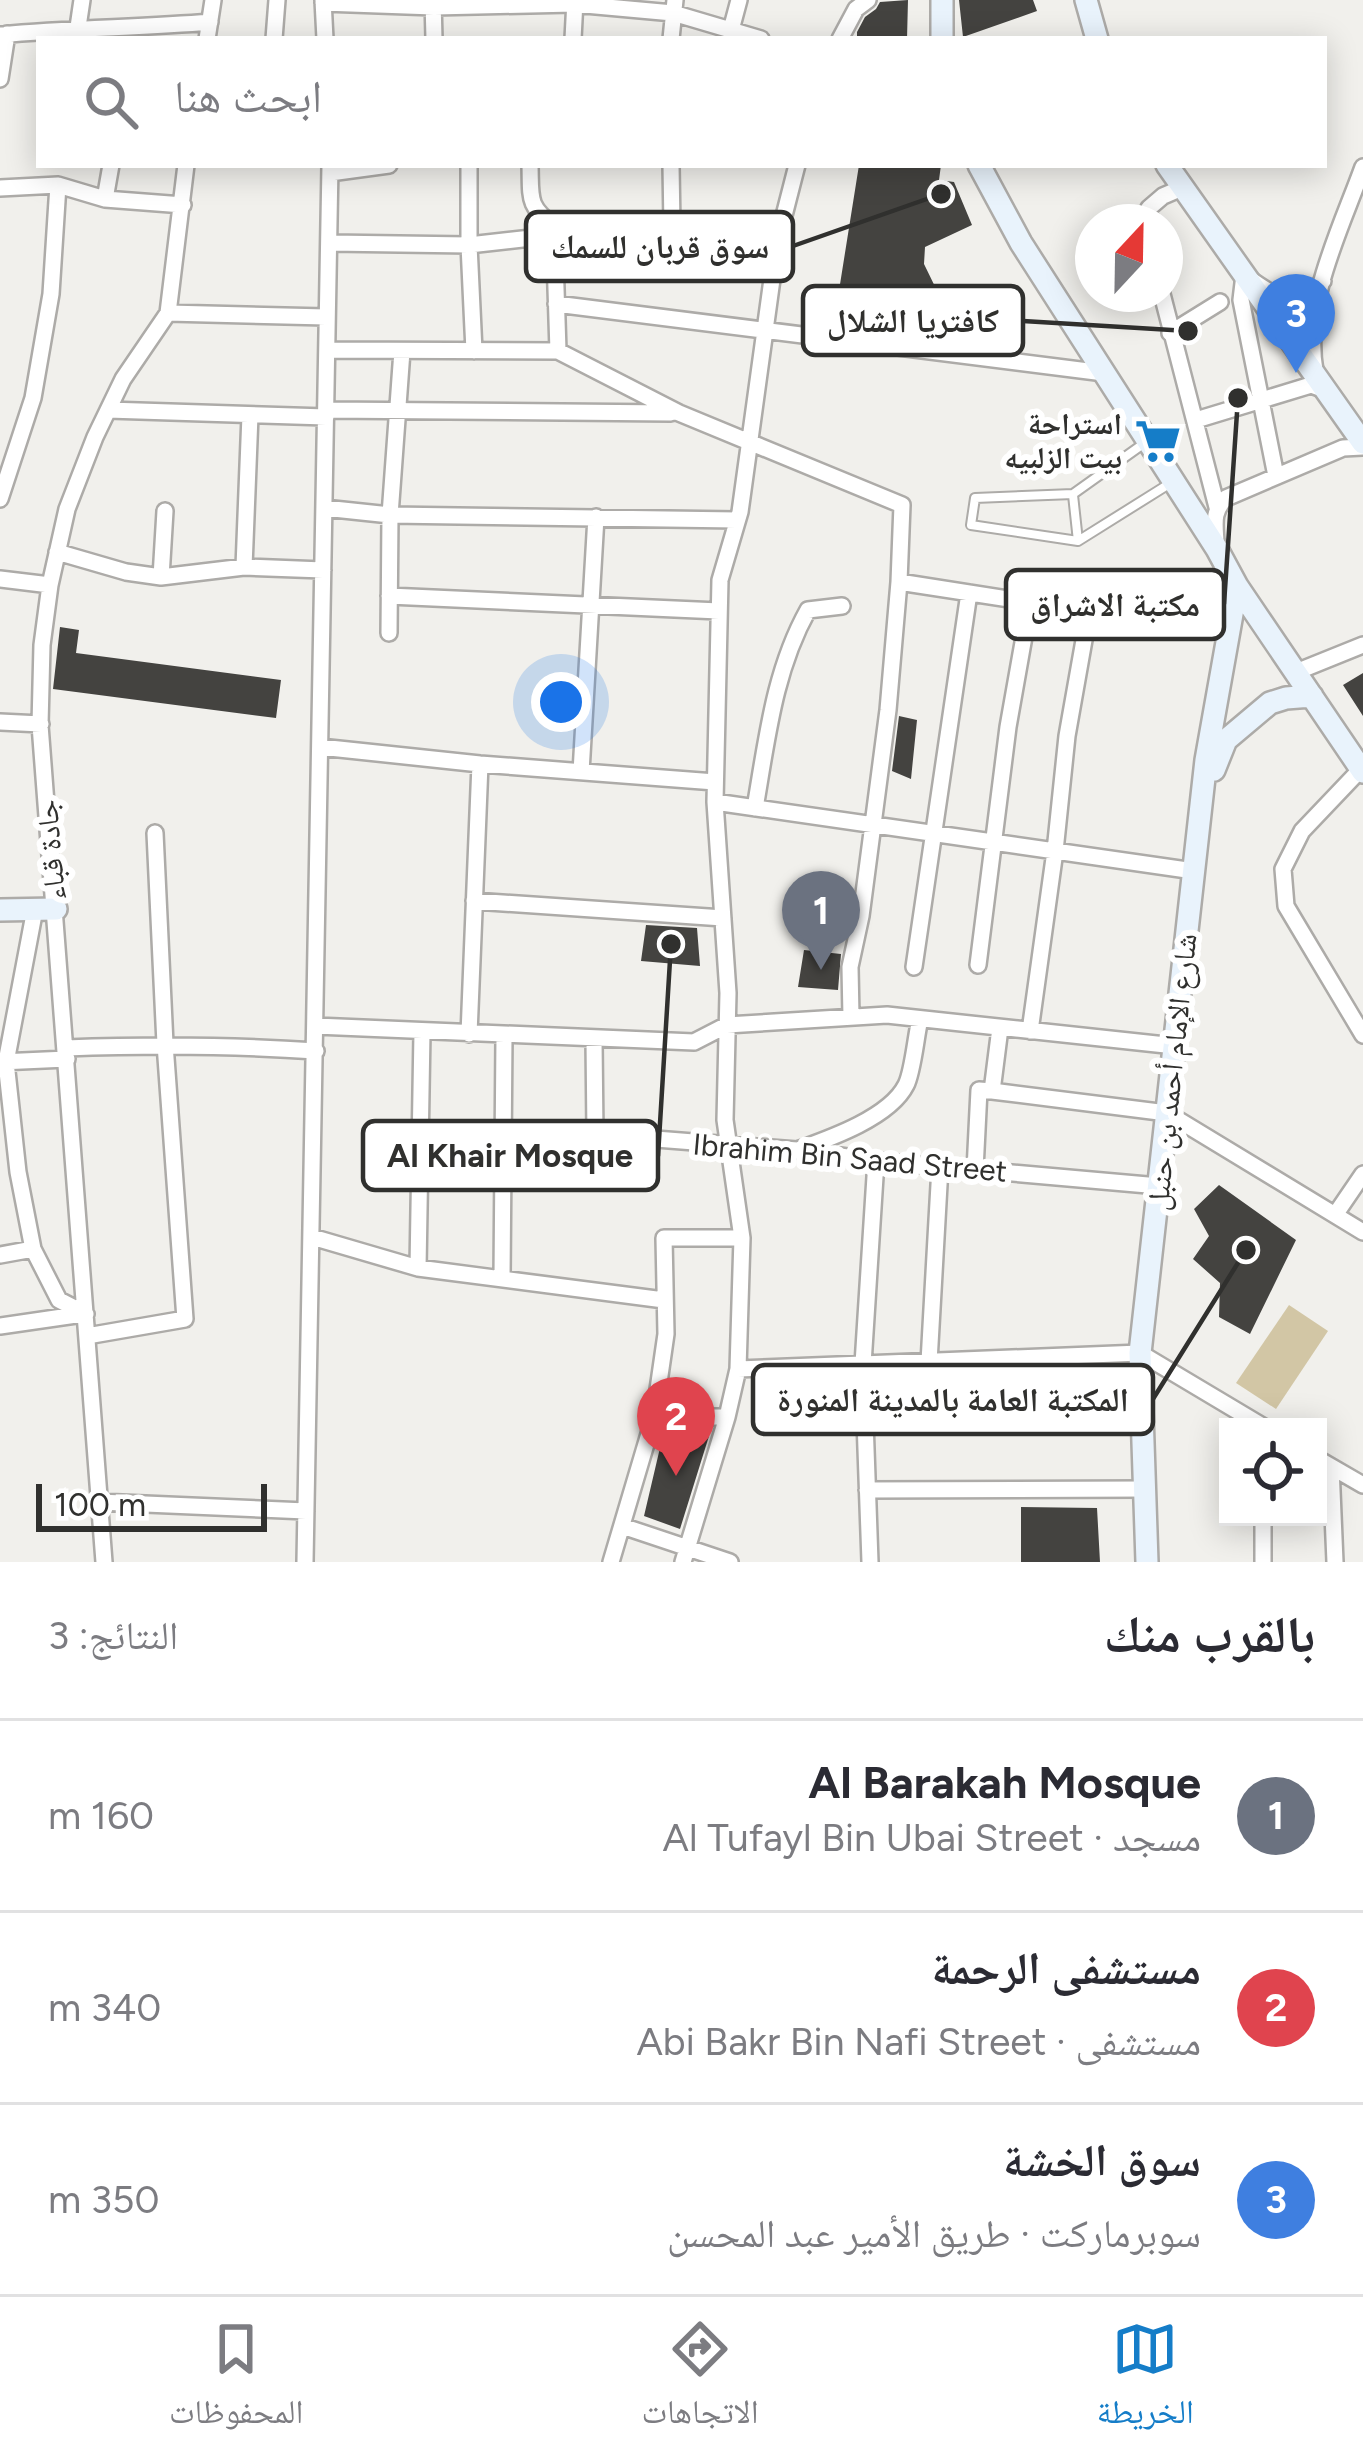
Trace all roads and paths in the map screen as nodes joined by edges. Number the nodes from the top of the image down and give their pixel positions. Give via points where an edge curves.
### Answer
1 (82, 0) edge
2 (213, 0) edge
3 (277, 0) edge
4 (739, 0) edge
5 (868, 0) edge
6 (942, 0) edge
7 (1086, 0) edge
8 (323, 2) edge
9 (575, 2) edge
10 (434, 3) edge
11 (519, 3) edge
12 (674, 7) edge
13 (78, 28) junction
14 (731, 30) junction
15 (208, 31) edge
16 (134, 33) edge
17 (3, 35) edge
18 (274, 36) edge
19 (325, 36) edge
20 (434, 36) edge
21 (573, 36) edge
22 (750, 36) edge
23 (842, 36) edge
24 (943, 36) edge
25 (1096, 36) edge
26 (0, 79) edge
27 (1363, 167) edge
28 (110, 168) edge
29 (186, 168) edge
30 (469, 168) edge
31 (530, 168) edge
32 (671, 168) edge
33 (796, 168) edge
34 (981, 168) edge
35 (1170, 168) edge
36 (330, 169) edge
37 (58, 185) junction
38 (1184, 187) junction
39 (0, 188) edge
40 (104, 199) junction
41 (1154, 204) edge
42 (183, 205) junction
43 (554, 226) junction
44 (672, 227) junction
45 (781, 227) junction
46 (330, 243) junction
47 (469, 245) junction
48 (1244, 275) junction
49 (1323, 281) junction
50 (1220, 302) dead end
51 (556, 304) junction
52 (1166, 312) edge
53 (168, 313) junction
54 (326, 317) junction
55 (764, 328) junction
56 (1170, 333) junction
57 (327, 350) junction
58 (402, 350) junction
59 (474, 351) junction
60 (557, 351) junction
61 (1104, 373) junction
62 (1320, 384) junction
63 (1262, 400) junction
64 (108, 410) junction
65 (397, 410) junction
66 (326, 413) junction
67 (679, 413) junction
68 (250, 415) junction
69 (1196, 420) junction
70 (1148, 441) junction
71 (749, 442) junction
72 (1363, 445) edge
73 (1276, 476) junction
74 (1173, 482) junction
75 (1073, 494) junction
76 (0, 500) edge
77 (1217, 507) junction
78 (324, 508) junction
79 (165, 511) dead end
80 (390, 515) junction
81 (596, 518) junction
82 (737, 520) junction
83 (1078, 541) junction
84 (1217, 549) junction
85 (57, 552) junction
86 (244, 567) junction
87 (322, 570) junction
88 (161, 577) junction
89 (0, 579) edge
90 (899, 582) junction
91 (50, 585) junction
92 (1237, 586) junction
93 (969, 593) junction
94 (389, 596) junction
95 (591, 603) junction
96 (1030, 603) junction
97 (842, 606) dead end
98 (719, 611) junction
99 (1089, 612) junction
100 (389, 633) dead end
101 (1227, 633) junction
102 (1363, 645) edge
103 (1296, 672) junction
104 (1312, 696) junction
105 (0, 722) edge
106 (40, 724) junction
107 (320, 747) junction
108 (479, 764) junction
109 (1362, 771) edge
110 (581, 772) junction
111 (715, 782) junction
112 (1202, 798) junction
113 (715, 802) junction
114 (755, 808) junction
115 (872, 825) junction
116 (155, 833) dead end
117 (932, 833) junction
118 (994, 842) junction
119 (1055, 851) junction
120 (1194, 871) junction
121 (474, 901) junction
122 (46, 909) junction
123 (0, 910) edge
124 (722, 918) junction
125 (978, 965) dead end
126 (914, 967) dead end
127 (850, 1017) junction
128 (920, 1019) junction
129 (727, 1025) junction
130 (316, 1026) junction
131 (1000, 1028) junction
132 (1030, 1031) junction
133 (422, 1032) junction
134 (469, 1034) junction
135 (1363, 1035) edge
136 (505, 1036) junction
137 (594, 1040) junction
138 (165, 1044) junction
139 (1175, 1046) junction
140 (316, 1051) junction
141 (67, 1054) junction
142 (3, 1062) edge
143 (992, 1091) junction
144 (1167, 1113) junction
145 (541, 1130) dead end
146 (595, 1135) junction
147 (730, 1147) junction
148 (797, 1150) junction
149 (876, 1161) junction
150 (940, 1167) junction
151 (975, 1170) junction
152 (1363, 1174) edge
153 (1159, 1186) junction
154 (1334, 1215) junction
155 (1363, 1232) edge
156 (312, 1237) junction
157 (742, 1238) junction
158 (33, 1249) junction
159 (0, 1255) edge
160 (418, 1268) junction
161 (502, 1278) junction
162 (664, 1300) junction
163 (86, 1314) junction
164 (0, 1326) edge
165 (87, 1336) junction
166 (1140, 1353) junction
167 (929, 1361) junction
168 (863, 1364) junction
169 (738, 1369) junction
170 (655, 1417) junction
171 (727, 1417) junction
172 (1248, 1418) edge
173 (1327, 1465) edge
174 (1363, 1486) edge
175 (867, 1490) junction
176 (1145, 1490) junction
177 (1327, 1490) edge
178 (99, 1502) junction
179 (306, 1511) junction
180 (622, 1526) junction
181 (1263, 1526) edge
182 (685, 1555) edge
183 (104, 1562) edge
184 (305, 1562) edge
185 (611, 1562) edge
186 (730, 1562) edge
187 (870, 1562) edge
188 (1147, 1562) edge
189 (1263, 1562) edge
190 (1335, 1562) edge

1 - 13 street
2 - 15 street
3 - 18 street
4 - 14 street
5 - 23 street
6 - 24 main road
7 - 25 main road
8 - 10 street
8 - 19 street
9 - 11 street
9 - 12 street
9 - 21 street
10 - 11 street
10 - 20 street
12 - 14 street
13 - 16 street
13 - 17 street
14 - 22 street
15 - 16 street
17 - 26 street
27 - 49 street
28 - 40 street
29 - 42 street, جادة قباء
30 - 47 street
31 - 43 street via 535,212
32 - 44 street
33 - 45 street
34 - 61 main road
35 - 38 main road
36 - 46 street
37 - 39 street
37 - 40 street
37 - 76 street via 33,398
38 - 41 street
38 - 48 main road
40 - 42 street
42 - 53 street, جادة قباء
43 - 44 street
43 - 47 street via 540,237
43 - 51 street
44 - 45 street
45 - 55 street
46 - 47 street
46 - 54 street
47 - 59 street
48 - 49 street via 1293,299
48 - 62 main road
48 - 63 street via 1241,300
49 - 62 street via 1311,347
50 - 56 street
51 - 55 street
51 - 60 street
52 - 56 street
53 - 54 street
53 - 64 street, جادة قباء
54 - 57 street
55 - 61 street
55 - 71 street
56 - 69 street
57 - 58 street
57 - 66 street
58 - 59 street
58 - 65 street
59 - 60 street
60 - 67 street
61 - 70 main road
62 - 63 street
62 - 72 main road
63 - 69 street
63 - 73 street
64 - 68 street
64 - 85 street, جادة قباء
65 - 66 street
65 - 67 street
65 - 80 street
66 - 68 street
66 - 78 street
67 - 71 street
68 - 86 street
69 - 77 street
70 - 74 main road
70 - 75 lane
71 - 82 street
71 - 90 street via 902,505
72 - 73 street
73 - 77 street
74 - 83 lane
74 - 84 main road
75 - 83 lane
75 - 83 lane via 976,498 971,525
77 - 84 street
78 - 80 street
78 - 87 street
79 - 88 street
80 - 81 street
80 - 94 street
81 - 82 street
81 - 95 street
82 - 98 street
84 - 92 main road
85 - 88 street
85 - 91 street, جادة قباء
86 - 87 street
86 - 88 street
87 - 107 street
89 - 91 street
90 - 93 street
90 - 115 street
91 - 106 street, جادة قباء
92 - 101 main road, شارع الإمام أحمد بن حنبل
92 - 103 main road
93 - 96 street
93 - 117 street
94 - 95 street
94 - 100 street
95 - 98 street
95 - 110 street
96 - 99 street
96 - 118 street
97 - 114 street via 808,610 791,640
98 - 111 street
99 - 101 street
99 - 119 street
101 - 112 main road, شارع الإمام أحمد بن حنبل
102 - 103 street
103 - 104 main road
104 - 109 main road
104 - 112 main road via 1270,704 1226,740
105 - 106 street
106 - 122 street, جادة قباء
107 - 108 street
107 - 130 street
108 - 110 street
108 - 121 street
109 - 135 street via 1301,831 1283,868 1286,906
110 - 111 street
111 - 113 street
112 - 120 main road, شارع الإمام أحمد بن حنبل
113 - 114 street
113 - 124 street
114 - 115 street
115 - 117 street
115 - 127 street
116 - 138 street
117 - 118 street
117 - 126 street
118 - 119 street
118 - 125 street
119 - 120 street
119 - 132 street
120 - 139 main road, شارع الإمام أحمد بن حنبل
121 - 124 street
121 - 134 street
122 - 123 main road
122 - 141 street, جادة قباء
122 - 142 street
124 - 129 street
127 - 128 street
127 - 129 street
128 - 131 street
128 - 148 street via 906,1086 851,1131
129 - 137 street via 694,1042
129 - 147 street
130 - 133 street
130 - 140 street
131 - 132 street
131 - 143 street
132 - 139 street
133 - 134 street
133 - 160 street
134 - 136 street
136 - 137 street
136 - 161 street
137 - 146 street
138 - 140 street
138 - 141 street
138 - 165 street via 184,1319
139 - 144 main road, شارع الإمام أحمد بن حنبل
140 - 156 street
141 - 142 street
141 - 163 street, جادة قباء
142 - 158 street
143 - 144 street
143 - 151 street via 979,1090
144 - 153 main road, شارع الإمام أحمد بن حنبل
144 - 154 street
145 - 146 street, Ibrahim Bin Saad Street
146 - 147 street, Ibrahim Bin Saad Street
147 - 148 street, Ibrahim Bin Saad Street
147 - 157 street
148 - 149 street, Ibrahim Bin Saad Street
149 - 150 street, Ibrahim Bin Saad Street
149 - 168 street
150 - 151 street, Ibrahim Bin Saad Street
150 - 167 street
151 - 153 street, Ibrahim Bin Saad Street
152 - 154 street
153 - 166 main road, شارع الإمام أحمد بن حنبل
154 - 155 street
156 - 160 street
156 - 179 street
157 - 162 street via 664,1238
157 - 169 street
158 - 159 street
158 - 163 street via 59,1300
160 - 161 street
161 - 162 street
162 - 170 street
163 - 164 street
163 - 165 street, جادة قباء
165 - 178 street, جادة قباء
166 - 167 street
166 - 172 street
166 - 176 main road, شارع الإمام أحمد بن حنبل
167 - 168 street
168 - 169 street
168 - 175 street
169 - 171 street
170 - 171 street
170 - 180 street
171 - 182 street
173 - 174 street
175 - 176 street
175 - 187 street
176 - 188 main road, شارع الإمام أحمد بن حنبل
177 - 190 street
178 - 179 street
178 - 183 street, جادة قباء
179 - 184 street
180 - 182 street
180 - 185 street
181 - 189 street
182 - 186 street

